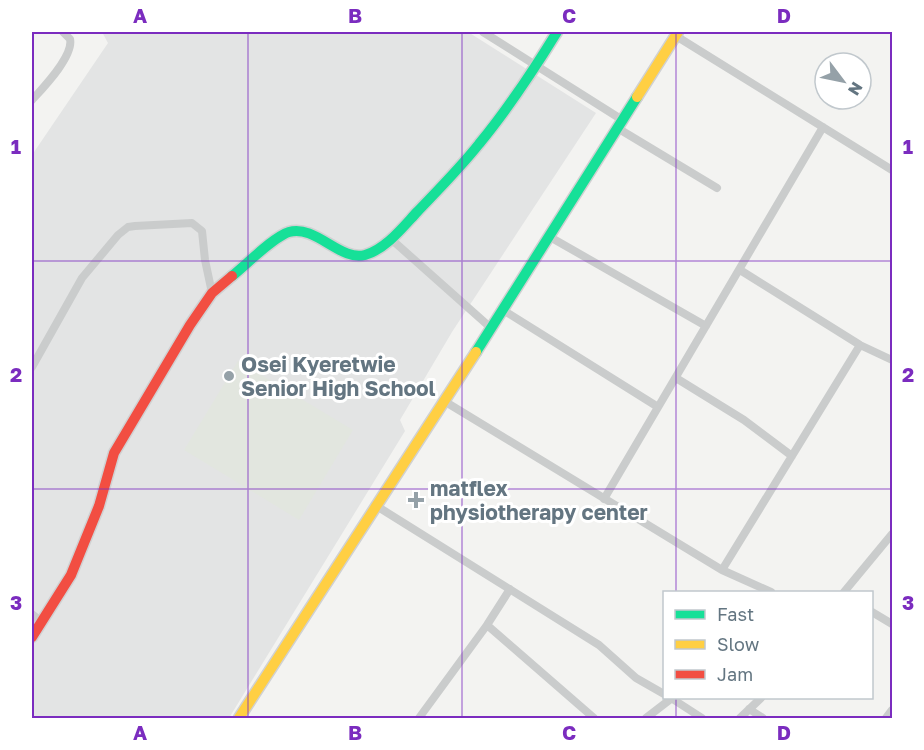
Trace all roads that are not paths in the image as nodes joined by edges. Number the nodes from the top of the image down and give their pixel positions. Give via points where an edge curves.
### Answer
1 (63, 32) edge
2 (483, 32) edge
3 (557, 32) edge
4 (677, 34) edge
5 (536, 64) junction
6 (32, 100) edge
7 (621, 125) junction
8 (823, 127) junction
9 (892, 170) edge
10 (717, 188) dead end
11 (550, 237) junction
12 (391, 239) junction
13 (740, 270) junction
14 (212, 293) junction
15 (503, 310) junction
16 (706, 326) junction
17 (491, 328) junction
18 (860, 345) junction
19 (892, 360) edge
20 (32, 367) edge
21 (676, 378) junction
22 (444, 401) junction
23 (658, 407) junction
24 (792, 456) junction
25 (604, 499) junction
26 (375, 505) junction
27 (892, 534) edge
28 (722, 570) junction
29 (510, 589) junction
30 (769, 591) edge
31 (845, 591) edge
32 (873, 613) edge
33 (32, 614) edge
34 (42, 622) junction
35 (892, 624) edge
36 (487, 626) junction
37 (32, 637) edge
38 (663, 693) edge
39 (671, 699) edge
40 (674, 699) edge
41 (759, 699) edge
42 (749, 709) junction
43 (892, 710) edge
44 (239, 718) edge
45 (419, 718) edge
46 (594, 718) edge
47 (646, 718) edge
48 (702, 718) edge
49 (740, 718) edge
50 (764, 718) edge
51 (886, 718) edge

1 - 6 street via 70,39 70,50
2 - 5 street
3 - 5 street
4 - 7 street
4 - 8 street
5 - 7 street
5 - 12 street via 481,142
7 - 10 street
7 - 11 street
8 - 9 street
8 - 13 street
11 - 15 street
11 - 16 street
12 - 14 street via 357,257 303,231 291,231
12 - 17 street
13 - 16 street
13 - 18 street
14 - 20 street via 198,226 192,223 128,227 82,278
14 - 34 street via 114,453 87,539 71,575
15 - 17 street
15 - 23 street
16 - 21 street
17 - 22 street
18 - 19 street
18 - 24 street
21 - 23 street
21 - 24 street via 744,420
22 - 25 street
22 - 26 street
23 - 25 street
24 - 28 street
25 - 28 street
26 - 29 street
26 - 44 street
27 - 31 street
28 - 30 street
29 - 36 street
29 - 38 street via 599,645 636,678
32 - 35 street
33 - 34 street
34 - 37 street
36 - 45 street
36 - 46 street
39 - 47 street
40 - 48 street
41 - 42 street
42 - 49 street
42 - 50 street
43 - 51 street

